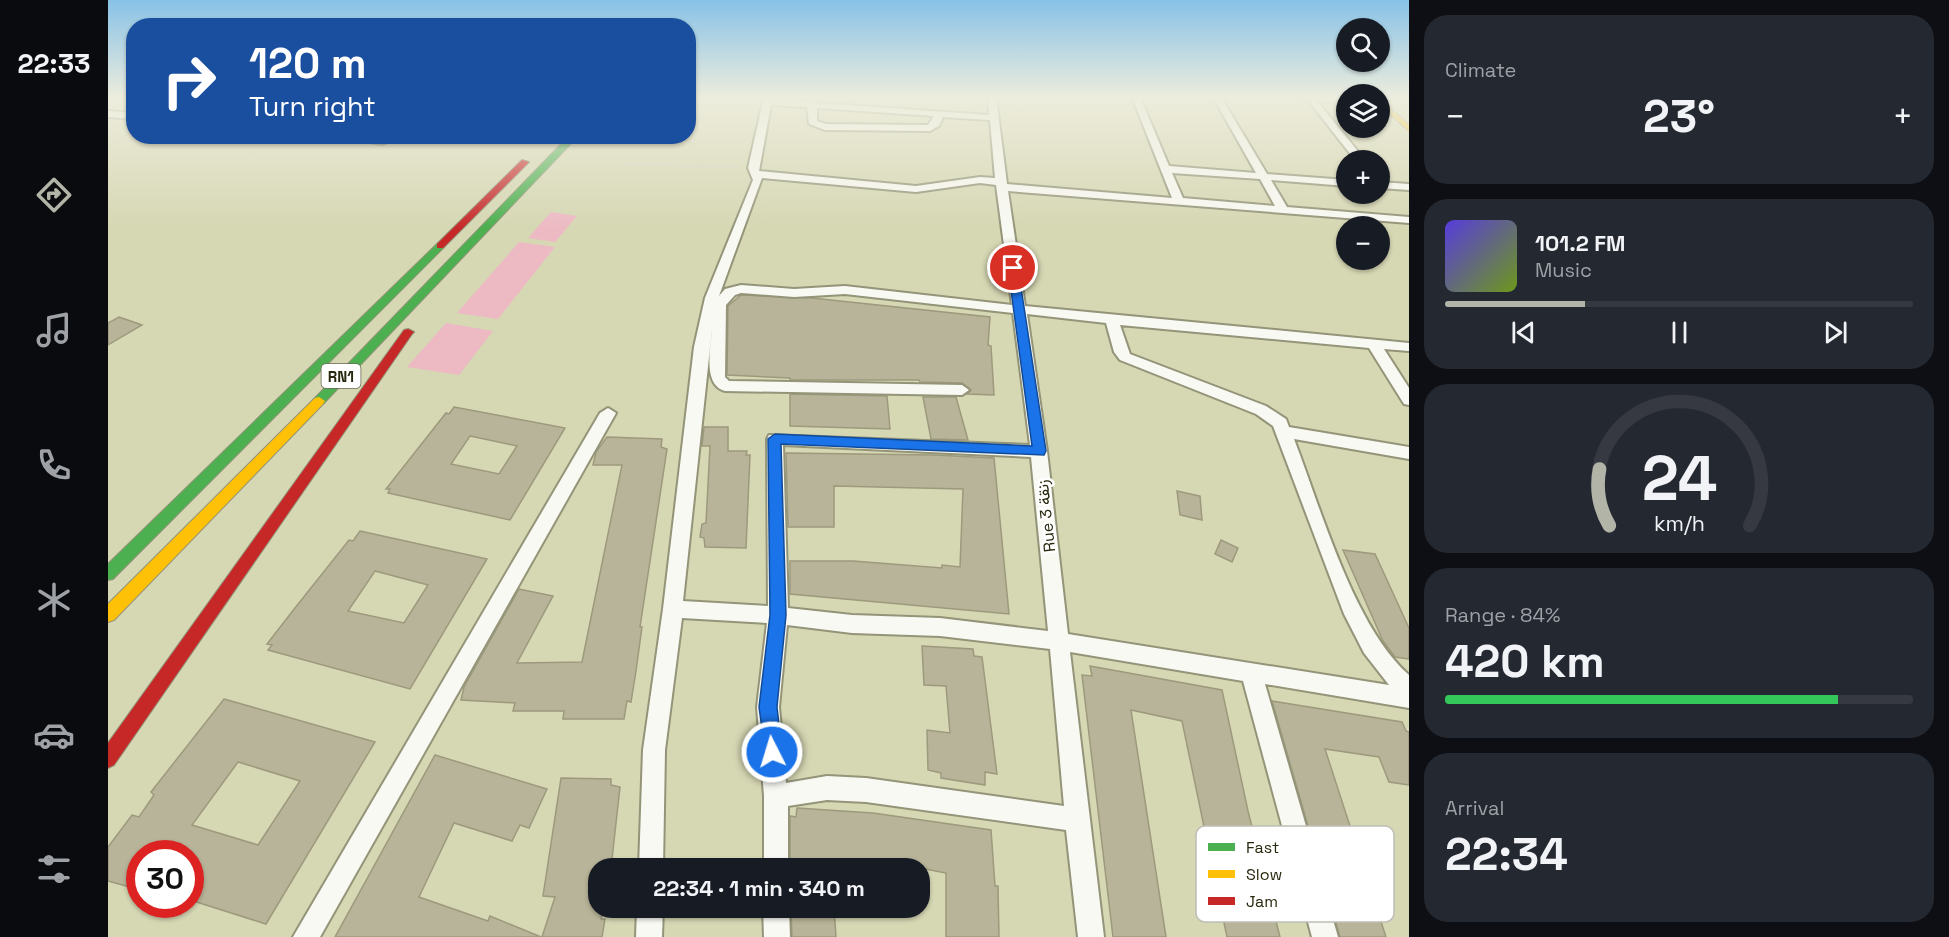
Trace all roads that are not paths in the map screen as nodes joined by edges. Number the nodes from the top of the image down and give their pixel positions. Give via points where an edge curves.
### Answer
1 (760, 141) edge
2 (996, 141) edge
3 (1154, 141) edge
4 (1242, 141) edge
5 (567, 144) edge
6 (533, 153) dead end
7 (1166, 169) junction
8 (755, 171) junction
9 (1263, 176) junction
10 (1336, 182) edge
11 (1000, 184) junction
12 (1390, 186) edge
13 (1409, 187) edge
14 (1179, 202) junction
15 (1284, 211) junction
16 (1409, 220) edge
17 (488, 230) junction
18 (414, 271) junction
19 (1020, 309) junction
20 (1112, 320) junction
21 (1374, 344) junction
22 (1409, 347) edge
23 (963, 390) dead end
24 (1409, 400) edge
25 (608, 413) dead end
26 (1284, 432) junction
27 (1039, 451) junction
28 (1409, 453) edge
29 (125, 537) dead end
30 (108, 574) edge
31 (673, 609) junction
32 (108, 615) edge
33 (778, 615) junction
34 (1058, 641) junction
35 (1251, 671) junction
36 (1409, 689) edge
37 (1409, 698) edge
38 (108, 759) edge
39 (776, 796) junction
40 (1076, 820) junction
41 (1294, 826) edge
42 (651, 858) edge
43 (776, 858) edge
44 (650, 918) edge
45 (776, 918) edge
46 (1321, 922) edge
47 (306, 937) edge
48 (650, 937) edge
49 (777, 937) edge
50 (1091, 937) edge
51 (1325, 937) edge

1 - 8 street
2 - 11 street, Rue 3 زنقة
3 - 7 street
4 - 9 street
5 - 17 main road, RN1
6 - 18 main road, RN1
7 - 9 street
7 - 14 street
8 - 11 street via 916,189 980,180
8 - 31 street via 758,180 712,298 701,347
9 - 10 street
9 - 15 street
11 - 14 street
11 - 19 street, Rue 3 زنقة
12 - 13 street
14 - 15 street
15 - 16 street
17 - 32 main road, RN1
17 - 38 main road via 388,357
18 - 29 main road
18 - 30 main road, RN1
19 - 20 street
19 - 23 street via 838,290 794,293 741,289 729,292 719,304 718,378 725,386
19 - 27 street, Rue 3 زنقة
20 - 21 street
20 - 26 street via 1125,357 1267,413 1278,420
21 - 22 street
21 - 24 street
25 - 47 street
26 - 28 street
26 - 36 street via 1364,636 1378,659
27 - 33 street via 775,439
27 - 34 street, Rue 3 زنقة
31 - 33 street
31 - 42 street via 654,750
33 - 34 street via 852,624 940,627
33 - 39 street via 768,707
34 - 35 street
34 - 40 street, Rue 3 زنقة
35 - 37 street
35 - 41 street
39 - 40 street via 827,788 866,790
39 - 43 street
40 - 50 street, Rue 3 زنقة
44 - 48 street
45 - 49 street
46 - 51 street

